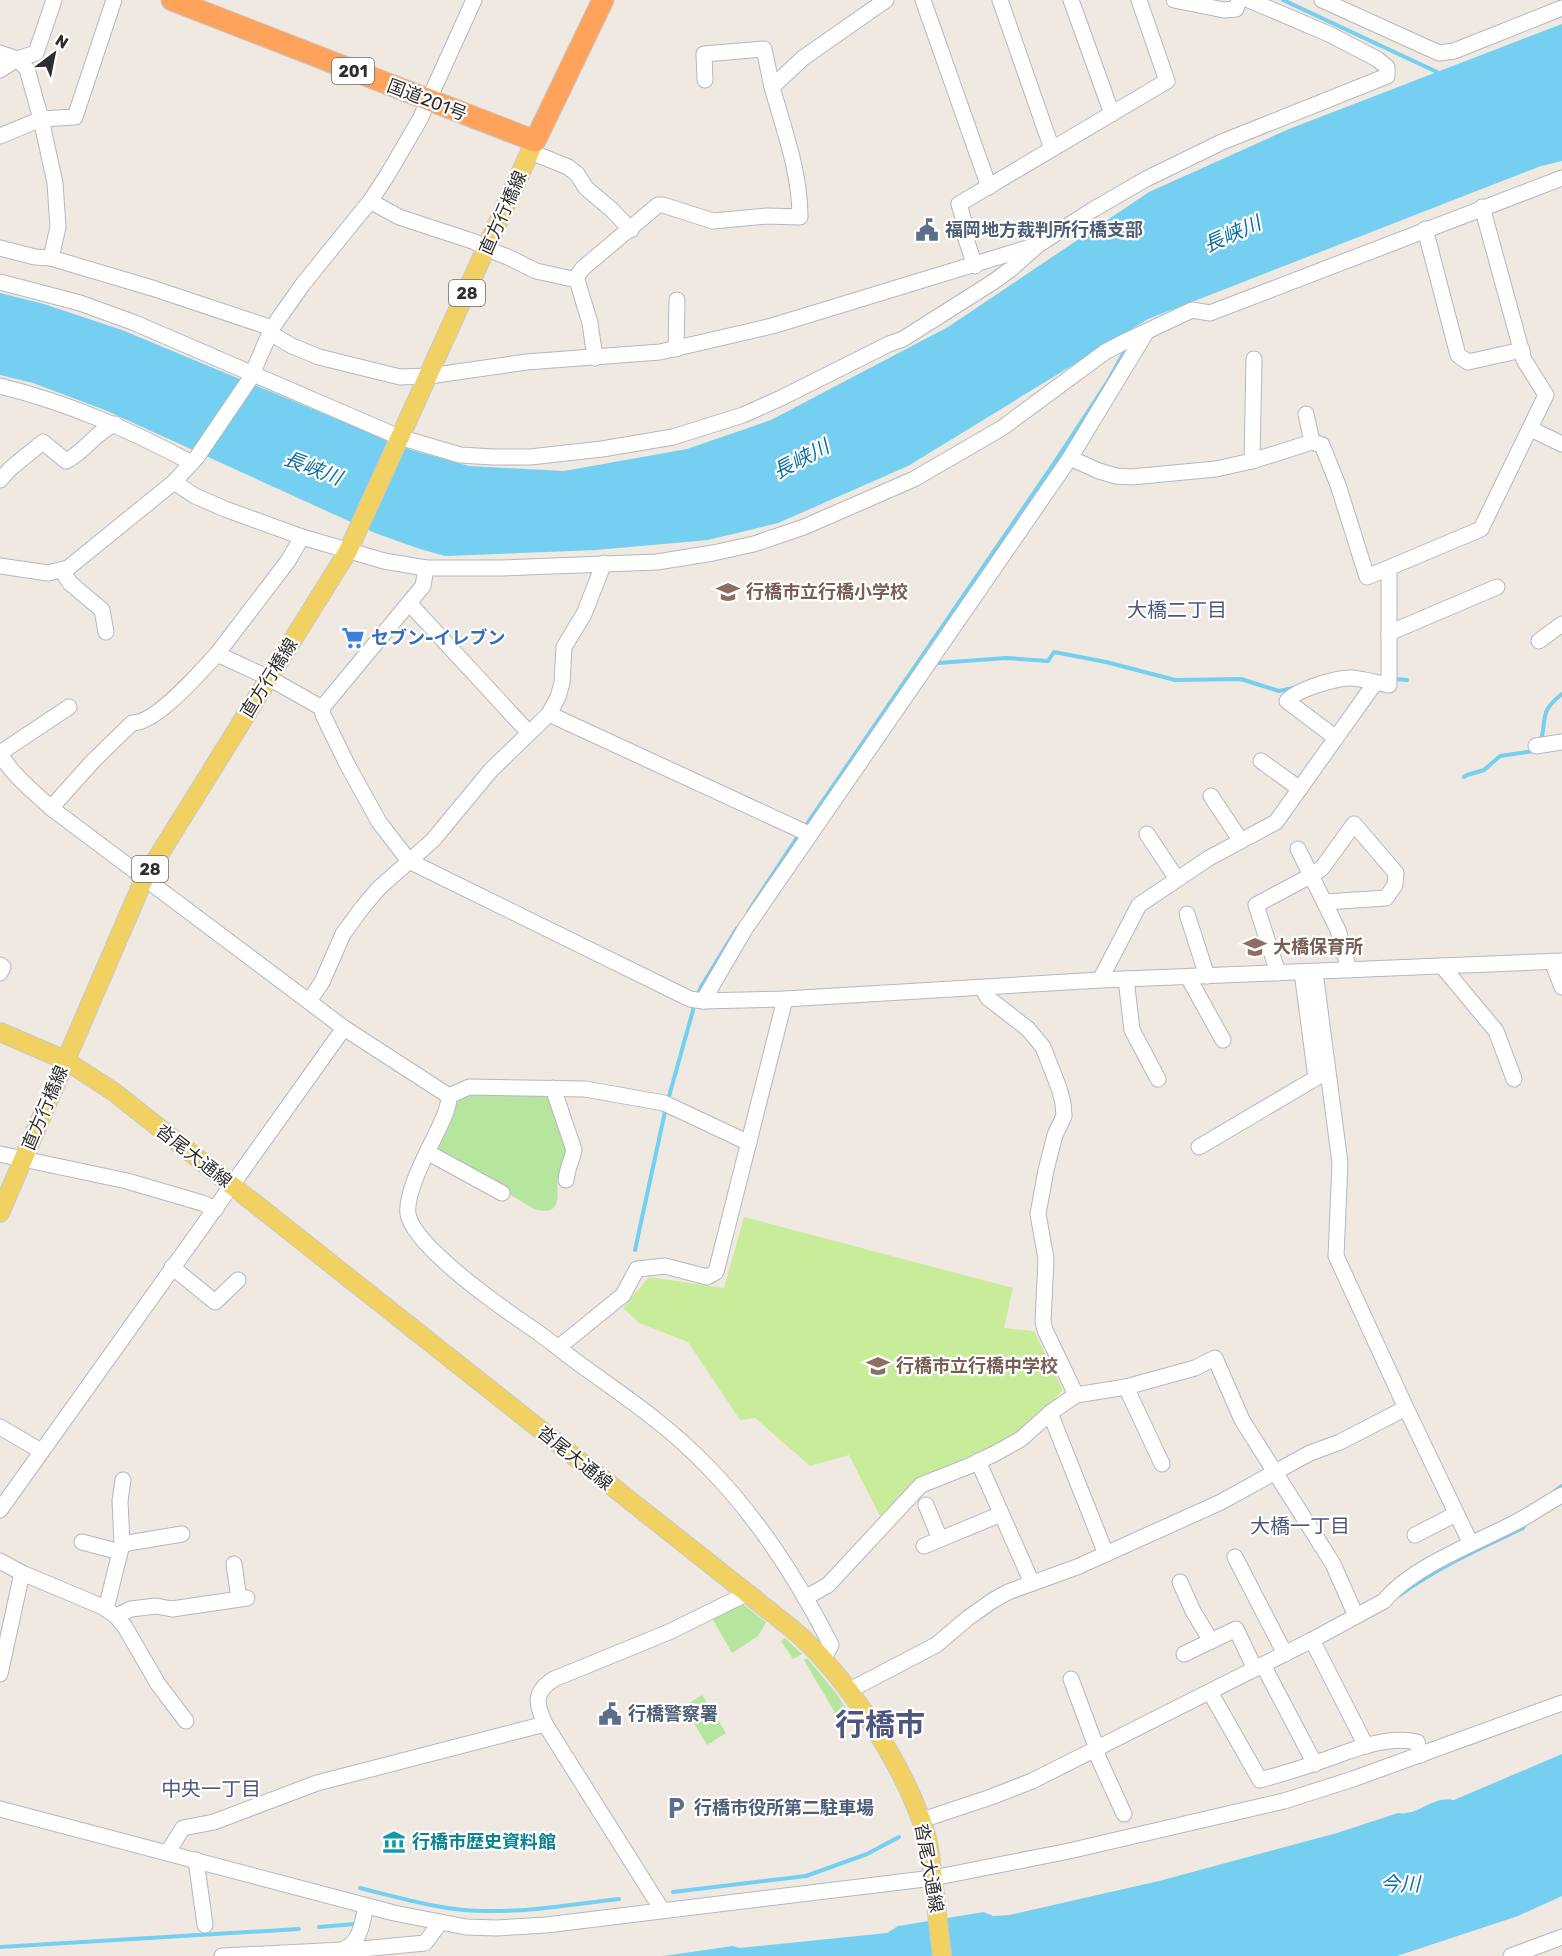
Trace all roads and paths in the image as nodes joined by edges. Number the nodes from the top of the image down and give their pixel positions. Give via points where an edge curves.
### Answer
1 (54, 0) edge
2 (114, 0) edge
3 (172, 0) edge
4 (474, 0) edge
5 (603, 0) edge
6 (886, 0) edge
7 (922, 0) edge
8 (1000, 0) edge
9 (1071, 0) edge
10 (1139, 0) edge
11 (1174, 0) edge
12 (1239, 0) edge
13 (1249, 0) edge
14 (1322, 0) edge
15 (1562, 8) edge
16 (0, 53) edge
17 (17, 59) junction
18 (0, 70) edge
19 (705, 80) dead end
20 (772, 87) junction
21 (428, 100) junction
22 (1112, 114) junction
23 (41, 119) junction
24 (0, 136) edge
25 (533, 147) junction
26 (1052, 148) junction
27 (1562, 177) edge
28 (989, 187) junction
29 (369, 201) junction
30 (1482, 207) junction
31 (1425, 229) junction
32 (631, 230) junction
33 (1038, 245) junction
34 (0, 248) edge
35 (487, 249) junction
36 (51, 258) junction
37 (990, 261) junction
38 (975, 266) junction
39 (576, 279) junction
40 (0, 282) edge
41 (993, 282) junction
42 (677, 300) dead end
43 (271, 330) junction
44 (1147, 331) junction
45 (676, 349) junction
46 (1522, 350) junction
47 (595, 358) junction
48 (1254, 359) dead end
49 (251, 376) junction
50 (429, 376) junction
51 (0, 386) edge
52 (1306, 414) dead end
53 (115, 424) junction
54 (1531, 429) junction
55 (398, 440) junction
56 (1312, 442) junction
57 (1562, 444) edge
58 (1070, 458) junction
59 (194, 460) junction
60 (1252, 461) junction
61 (0, 480) edge
62 (174, 482) junction
63 (302, 537) junction
64 (351, 544) junction
65 (604, 563) junction
66 (0, 566) edge
67 (426, 568) junction
68 (1389, 568) junction
69 (62, 571) junction
70 (1497, 587) dead end
71 (409, 603) junction
72 (1562, 624) edge
73 (106, 632) dead end
74 (1389, 633) junction
75 (1539, 641) dead end
76 (217, 654) junction
77 (269, 678) junction
78 (1375, 683) junction
79 (69, 707) dead end
80 (322, 708) junction
81 (549, 714) junction
82 (529, 733) junction
83 (1336, 738) junction
84 (1562, 742) edge
85 (1536, 746) dead end
86 (1, 757) edge
87 (1261, 761) dead end
88 (1300, 789) junction
89 (1211, 796) dead end
90 (51, 808) junction
91 (810, 834) junction
92 (1147, 834) dead end
93 (1241, 841) junction
94 (1298, 849) dead end
95 (409, 861) junction
96 (1312, 875) junction
97 (144, 879) junction
98 (1177, 879) junction
99 (1325, 902) junction
100 (1187, 914) dead end
101 (1557, 961) edge
102 (0, 965) edge
103 (1442, 966) junction
104 (1349, 970) junction
105 (1309, 972) junction
106 (1278, 973) junction
107 (0, 974) edge
108 (1207, 976) junction
109 (1188, 977) junction
110 (1126, 979) junction
111 (1100, 980) junction
112 (1562, 987) edge
113 (983, 989) junction
114 (785, 999) junction
115 (309, 1001) junction
116 (703, 1001) junction
117 (344, 1028) junction
118 (0, 1032) edge
119 (1223, 1040) dead end
120 (65, 1060) junction
121 (1158, 1079) dead end
122 (1514, 1079) dead end
123 (554, 1088) junction
124 (449, 1096) junction
125 (749, 1143) junction
126 (1199, 1147) dead end
127 (427, 1152) junction
128 (0, 1154) edge
129 (23, 1159) junction
130 (566, 1180) dead end
131 (232, 1186) junction
132 (502, 1193) dead end
133 (216, 1209) junction
134 (0, 1213) edge
135 (172, 1267) junction
136 (238, 1280) dead end
137 (559, 1347) junction
138 (1126, 1388) junction
139 (1076, 1395) junction
140 (1406, 1408) junction
141 (1050, 1413) junction
142 (0, 1427) edge
143 (41, 1451) junction
144 (978, 1461) junction
145 (1162, 1464) dead end
146 (1275, 1471) junction
147 (123, 1480) dead end
148 (1562, 1495) edge
149 (926, 1505) dead end
150 (0, 1510) edge
151 (1001, 1514) junction
152 (1456, 1514) junction
153 (182, 1534) dead end
154 (1415, 1535) dead end
155 (940, 1539) junction
156 (82, 1542) dead end
157 (1471, 1544) junction
158 (924, 1546) dead end
159 (121, 1548) junction
160 (1106, 1554) junction
161 (1235, 1557) dead end
162 (0, 1562) edge
163 (234, 1564) dead end
164 (22, 1573) junction
165 (1180, 1582) dead end
166 (1032, 1583) junction
167 (746, 1594) junction
168 (805, 1598) junction
169 (111, 1612) junction
170 (1356, 1616) junction
171 (1312, 1640) junction
172 (1212, 1641) junction
173 (1184, 1654) dead end
174 (1285, 1654) junction
175 (824, 1659) junction
176 (1259, 1667) junction
177 (0, 1674) edge
178 (1071, 1679) dead end
179 (848, 1691) junction
180 (1210, 1692) junction
181 (1562, 1703) edge
182 (186, 1721) dead end
183 (545, 1724) junction
184 (1366, 1746) junction
185 (1097, 1749) junction
186 (1421, 1755) junction
187 (1315, 1764) junction
188 (0, 1809) edge
189 (1124, 1814) dead end
190 (922, 1820) junction
191 (167, 1853) junction
192 (196, 1860) junction
193 (933, 1878) junction
194 (366, 1906) junction
195 (662, 1910) junction
196 (440, 1923) junction
197 (205, 1925) dead end
198 (1562, 1937) edge
199 (344, 1949) junction
200 (222, 1956) edge
201 (942, 1956) edge
202 (1511, 1956) edge

1 - 17 street via 36,53
2 - 23 street via 75,117
3 - 21 highway, 国道201号 / 201
4 - 21 street
5 - 25 highway
6 - 20 street via 804,58
7 - 28 street
8 - 26 street
9 - 22 street
10 - 22 street via 1167,81
11 - 12 street via 1224,10 1236,9
13 - 33 street via 1377,59 1387,67 1387,76 1213,146 1146,179
14 - 15 street via 1439,53 1454,51
16 - 17 street
17 - 18 street
17 - 23 street via 27,69
19 - 20 street via 704,54 764,50
20 - 32 street via 795,166 800,217 713,221 663,205 654,208
21 - 25 highway, 国道201号 / 201
21 - 29 street
22 - 26 street
23 - 24 street
23 - 36 street via 55,183 58,227
25 - 32 street via 577,174 586,188
25 - 35 main road, 直方行橋線 / 28
26 - 28 street
27 - 30 street
28 - 38 street via 959,204
29 - 35 street via 399,217
29 - 43 street
30 - 31 street
30 - 46 street
31 - 44 street via 1210,313 1192,310
31 - 46 street via 1458,355 1468,362
32 - 39 street via 583,268
33 - 37 street
33 - 41 street
34 - 36 street
35 - 39 street via 543,274
35 - 50 main road, 直方行橋線 / 28
36 - 43 street
37 - 38 street
37 - 41 street
38 - 45 street via 772,326
39 - 47 street via 590,323
40 - 49 street via 80,303 135,323
41 - 55 street via 903,339 782,398 674,437 530,457 460,454
42 - 45 street
43 - 49 street
43 - 50 street via 292,346 319,357 400,377
44 - 58 street
44 - 65 street via 1105,352 1002,428 947,461 804,527 712,553 657,562
45 - 47 street
46 - 54 street via 1546,395
47 - 50 street
48 - 60 street
49 - 55 street
49 - 59 street
50 - 55 main road, 直方行橋線 / 28
51 - 53 street
52 - 56 street
53 - 59 street
53 - 61 street via 103,429 66,461 43,442
54 - 57 street
54 - 68 street via 1481,529
55 - 64 main road, 直方行橋線 / 28
56 - 60 street
56 - 68 street via 1322,445 1367,577
58 - 60 street via 1099,471 1131,477 1216,469
58 - 91 street
59 - 62 street
62 - 63 street via 225,509
62 - 69 street
63 - 64 street
63 - 76 street
64 - 67 street via 384,561
64 - 77 main road, 直方行橋線 / 28
65 - 67 street
65 - 81 street via 584,614 564,647 562,682
66 - 69 street via 48,573
67 - 71 street via 423,586
68 - 74 street
69 - 73 street via 70,583 102,610
70 - 74 street
71 - 80 street
71 - 82 street
72 - 75 street
74 - 78 street via 1389,685
76 - 77 street
76 - 90 street via 163,707 140,723 132,723
77 - 80 street
77 - 97 main road, 直方行橋線 / 28
78 - 83 street
78 - 83 street via 1351,678 1330,681 1287,701
79 - 86 street
80 - 95 street via 348,766 380,822
81 - 82 street
81 - 91 street
82 - 95 street via 491,770 433,840
83 - 88 street
84 - 85 street
86 - 90 street
87 - 88 street
88 - 93 street via 1276,822
89 - 93 street
90 - 97 street
91 - 116 street via 745,929
92 - 98 street
93 - 98 street
94 - 96 street
95 - 115 street via 362,908
95 - 116 street via 690,999
96 - 99 street
96 - 99 street via 1322,868 1354,824 1396,873 1395,885 1386,898
96 - 106 street via 1256,905
97 - 115 street
97 - 120 main road, 直方行橋線 / 28
98 - 111 street via 1139,905
99 - 104 street
100 - 108 street
101 - 103 street
101 - 112 street
102 - 107 street
103 - 104 street
103 - 122 street via 1496,1031
104 - 105 street
105 - 106 street
105 - 126 street via 1316,1078
105 - 140 street via 1340,1163 1336,1256
106 - 108 street
108 - 109 street
109 - 110 street
109 - 119 street
110 - 111 street
110 - 121 street via 1132,1030
111 - 113 street
113 - 114 street
113 - 139 street via 1043,1047 1063,1103 1064,1116 1055,1135 1038,1214 1046,1259 1043,1322
114 - 116 street
114 - 125 street
115 - 117 street
117 - 124 street
117 - 131 street
118 - 120 main road, 沓尾大通線
120 - 129 main road, 直方行橋線 / 28
120 - 131 main road, 沓尾大通線 via 114,1092
123 - 124 street via 469,1087
123 - 125 street via 585,1089 664,1103
123 - 130 street via 574,1150
124 - 127 street via 449,1105
125 - 137 street via 716,1272 707,1277 665,1266 637,1269 623,1295
127 - 132 street
127 - 137 street via 408,1203 414,1230 463,1277
128 - 129 street
129 - 133 street via 127,1182
129 - 134 main road, 直方行橋線 / 28
131 - 133 street
131 - 167 main road, 沓尾大通線
133 - 135 street
135 - 136 street via 215,1302
135 - 143 street
137 - 168 street via 657,1421 708,1467 765,1535
138 - 139 street
138 - 145 street
138 - 146 street via 1195,1368 1215,1358 1242,1420
139 - 141 street
140 - 146 street
140 - 152 street
141 - 144 street via 1022,1439
141 - 160 street
142 - 143 street
143 - 150 street
144 - 151 street
144 - 168 street via 921,1485 828,1585
146 - 160 street via 1221,1502
146 - 170 street via 1333,1564
147 - 159 street
148 - 157 street
149 - 155 street
151 - 155 street
151 - 166 street
152 - 154 street
152 - 157 street
153 - 159 street
155 - 158 street
156 - 159 street
157 - 170 street via 1419,1573 1384,1601
159 - 169 street
160 - 166 street
161 - 174 street
162 - 164 street
163 - 169 street via 243,1599
164 - 169 street
164 - 177 street
165 - 172 street
166 - 179 street via 992,1601 936,1645
167 - 175 main road, 沓尾大通線
167 - 183 street via 669,1632 544,1685 537,1695
168 - 175 street via 831,1645
169 - 182 street
170 - 171 street
171 - 174 street
171 - 184 street
172 - 173 street
172 - 176 street via 1236,1629
174 - 176 street
175 - 179 main road, 沓尾大通線
176 - 180 street
176 - 187 street
178 - 185 street
179 - 190 main road, 沓尾大通線 via 896,1765
180 - 185 street
180 - 187 street via 1260,1780
181 - 186 street
183 - 191 street via 317,1783 214,1822 183,1828
183 - 195 street
184 - 186 street via 1417,1742
184 - 187 street
185 - 189 street
185 - 190 street via 1002,1793
186 - 193 street via 1284,1801
188 - 191 street
190 - 193 main road, 沓尾大通線
191 - 192 street
192 - 194 street
192 - 197 street
193 - 195 street
193 - 201 main road, 沓尾大通線
194 - 196 street
194 - 199 street via 356,1941
195 - 196 street via 496,1928
196 - 199 street via 425,1943
198 - 202 street
199 - 200 street

